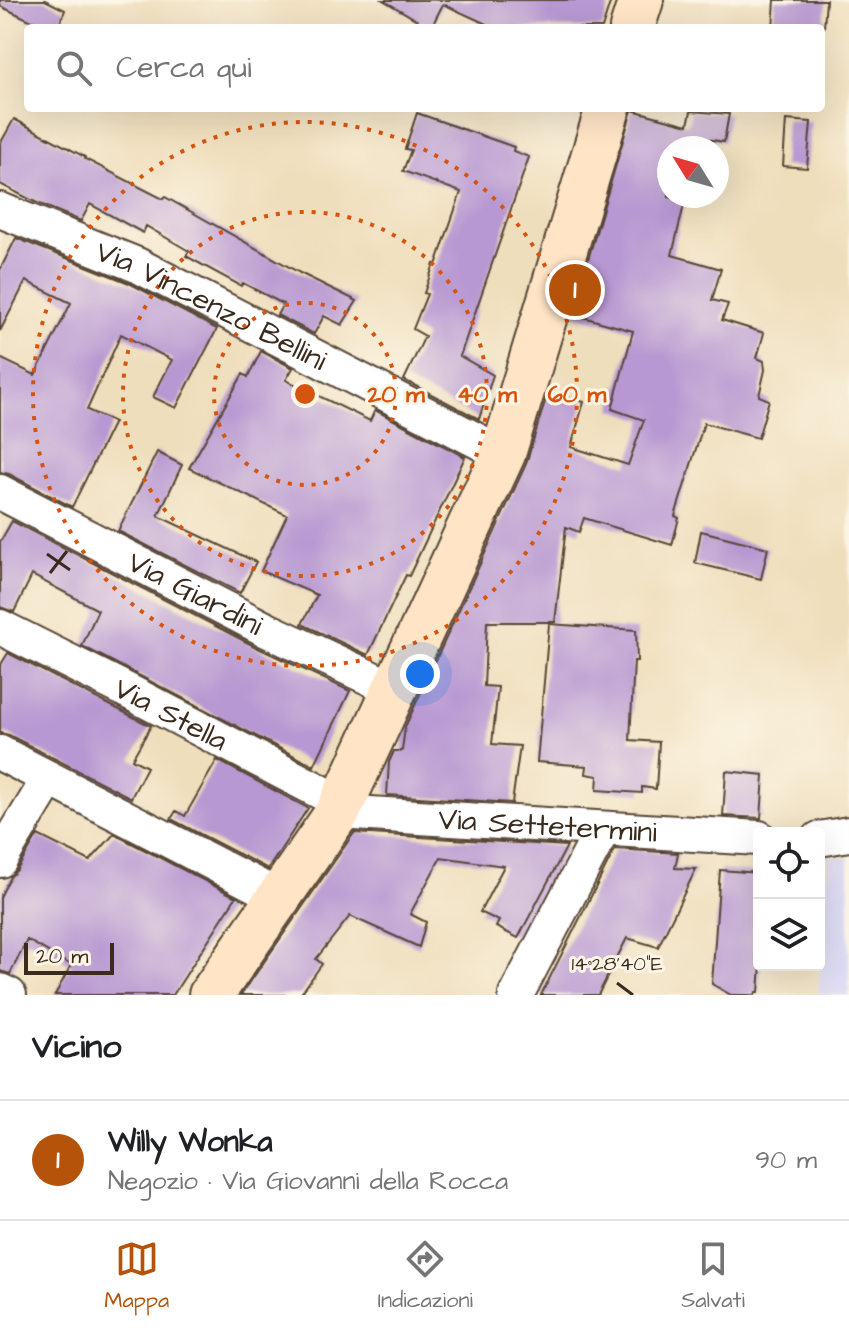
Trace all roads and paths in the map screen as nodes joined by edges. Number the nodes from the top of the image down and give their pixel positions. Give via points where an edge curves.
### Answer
1 (641, 0) edge
2 (633, 24) edge
3 (607, 112) edge
4 (0, 210) edge
5 (503, 454) junction
6 (0, 492) edge
7 (0, 627) edge
8 (394, 689) junction
9 (0, 753) edge
10 (49, 779) junction
11 (340, 808) junction
12 (603, 829) junction
13 (849, 834) edge
14 (753, 838) edge
15 (825, 838) edge
16 (0, 860) edge
17 (279, 897) junction
18 (0, 991) edge
19 (9, 995) edge
20 (211, 995) edge
21 (516, 995) edge

1 - 2 street
3 - 5 street
4 - 5 street, Via Vincenzo Bellini via 137,265
5 - 8 street
6 - 8 street, Via Giardini via 265,629
7 - 11 street, Via Stella
8 - 11 street
9 - 10 street
10 - 16 street
10 - 17 street
11 - 12 street, Via Settetermini
11 - 17 street
12 - 14 street, Via Settetermini
12 - 21 street
13 - 15 street
17 - 20 street
18 - 19 street

